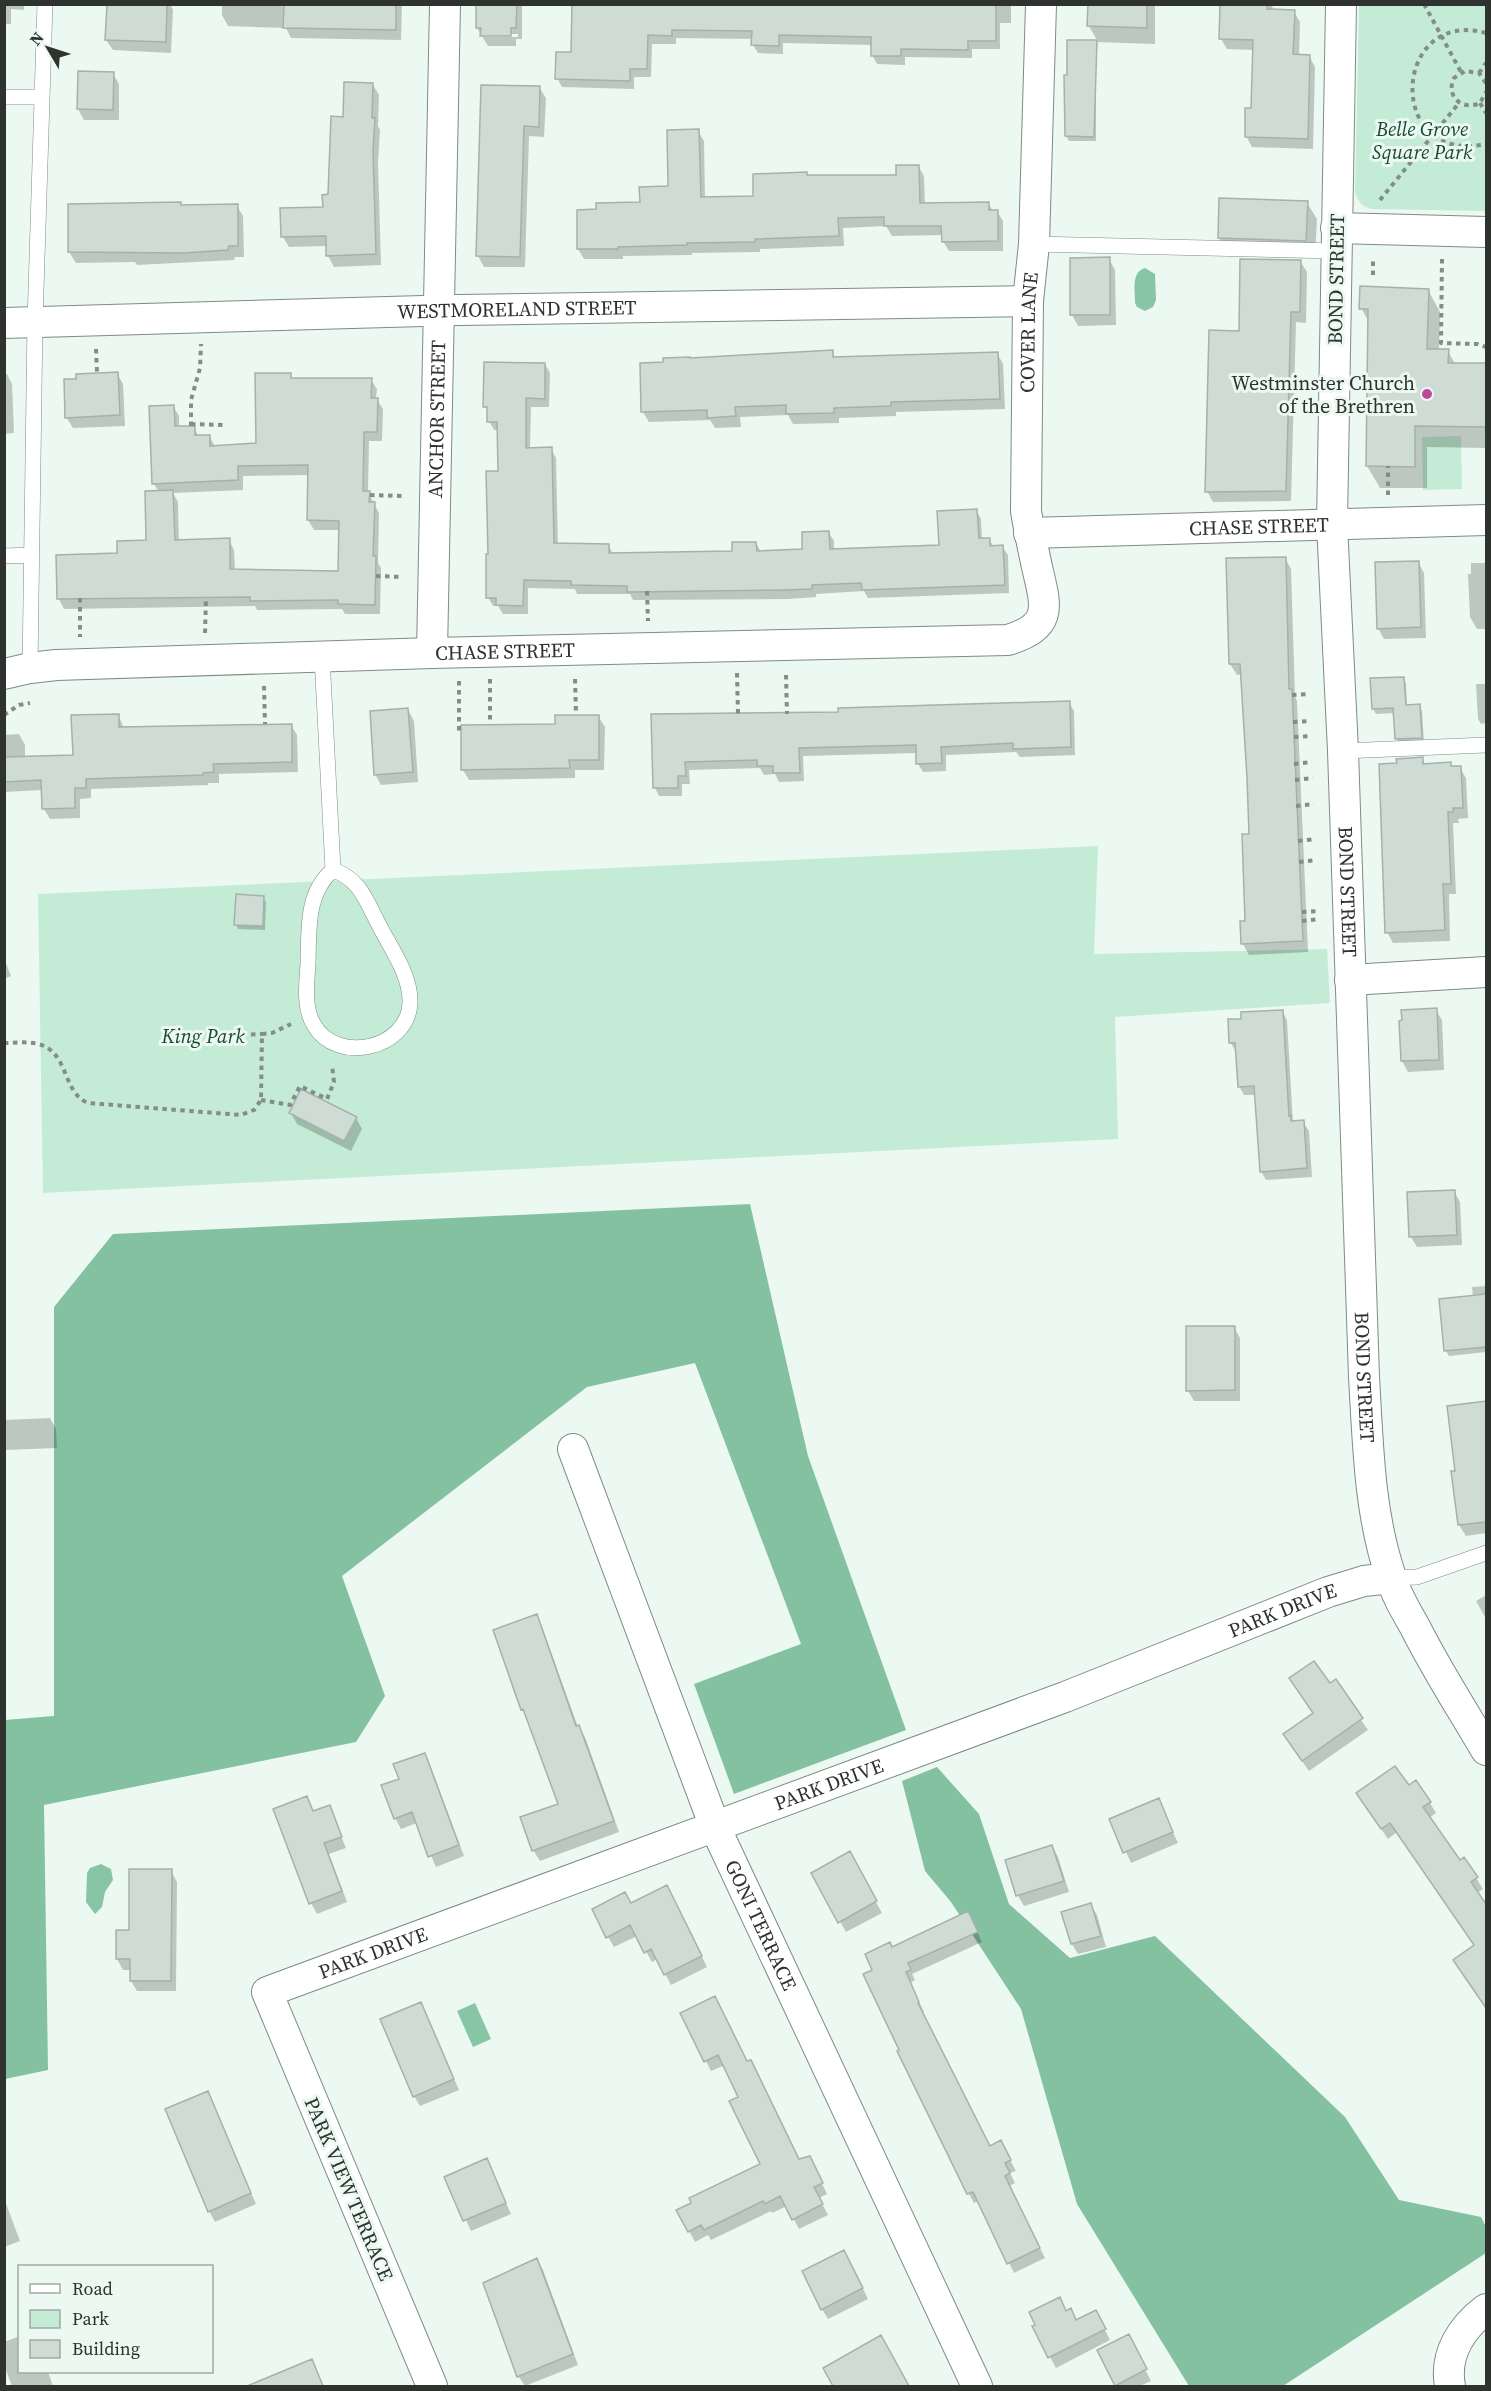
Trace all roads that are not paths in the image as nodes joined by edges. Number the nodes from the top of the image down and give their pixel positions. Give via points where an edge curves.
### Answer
1 (45, 4) edge
2 (445, 4) edge
3 (1041, 4) edge
4 (1341, 4) edge
5 (42, 97) junction
6 (4, 98) edge
7 (1486, 232) edge
8 (1336, 239) junction
9 (1034, 244) junction
10 (1028, 301) junction
11 (439, 311) junction
12 (35, 322) junction
13 (4, 323) edge
14 (1486, 520) edge
15 (1332, 524) junction
16 (1029, 533) junction
17 (32, 555) junction
18 (4, 556) edge
19 (1008, 640) joint
20 (432, 653) junction
21 (322, 656) junction
22 (17, 671) edge
23 (1486, 745) edge
24 (1343, 751) junction
25 (333, 870) junction
26 (1486, 972) edge
27 (1350, 980) junction
28 (573, 1449) dead end
29 (1486, 1553) edge
30 (1391, 1578) junction
31 (1486, 1750) edge
32 (715, 1827) junction
33 (267, 1992) joint
34 (1486, 2309) edge
35 (432, 2386) edge
36 (977, 2386) edge
37 (1450, 2386) edge

1 - 5 lane
2 - 11 street, ANCHOR STREET
3 - 9 street, COVER LANE
4 - 8 street, BOND STREET
5 - 6 lane
5 - 12 lane
7 - 8 street
8 - 9 lane
8 - 15 street, BOND STREET
9 - 10 street, COVER LANE
10 - 11 street, WESTMORELAND STREET
10 - 16 street, COVER LANE
11 - 12 street, WESTMORELAND STREET
11 - 20 street, ANCHOR STREET
12 - 13 street, WESTMORELAND STREET
12 - 17 lane
14 - 15 street, CHASE STREET
15 - 16 street, CHASE STREET
15 - 24 street, BOND STREET
16 - 19 street, COVER LANE via 1045,600 1044,611 1027,634
17 - 18 lane
17 - 22 lane
19 - 20 street, CHASE STREET
20 - 21 street, CHASE STREET
21 - 22 street, CHASE STREET
21 - 25 lane
23 - 24 lane
24 - 27 street, BOND STREET
25 - 25 lane via 322,879 314,895 309,928 310,1015 322,1034 345,1048 378,1045 406,1020 409,991 400,964 359,887 348,874
26 - 27 street
27 - 30 street, BOND STREET via 1365,1401 1376,1519
28 - 32 street, GONI TERRACE
29 - 30 lane via 1417,1577
30 - 31 street, BOND STREET via 1432,1661
30 - 32 street, PARK DRIVE via 1364,1581 1328,1593 1065,1697
32 - 33 street, PARK DRIVE
32 - 36 street, GONI TERRACE
33 - 35 street, PARK VIEW TERRACE
34 - 37 street via 1460,2335 1451,2354

